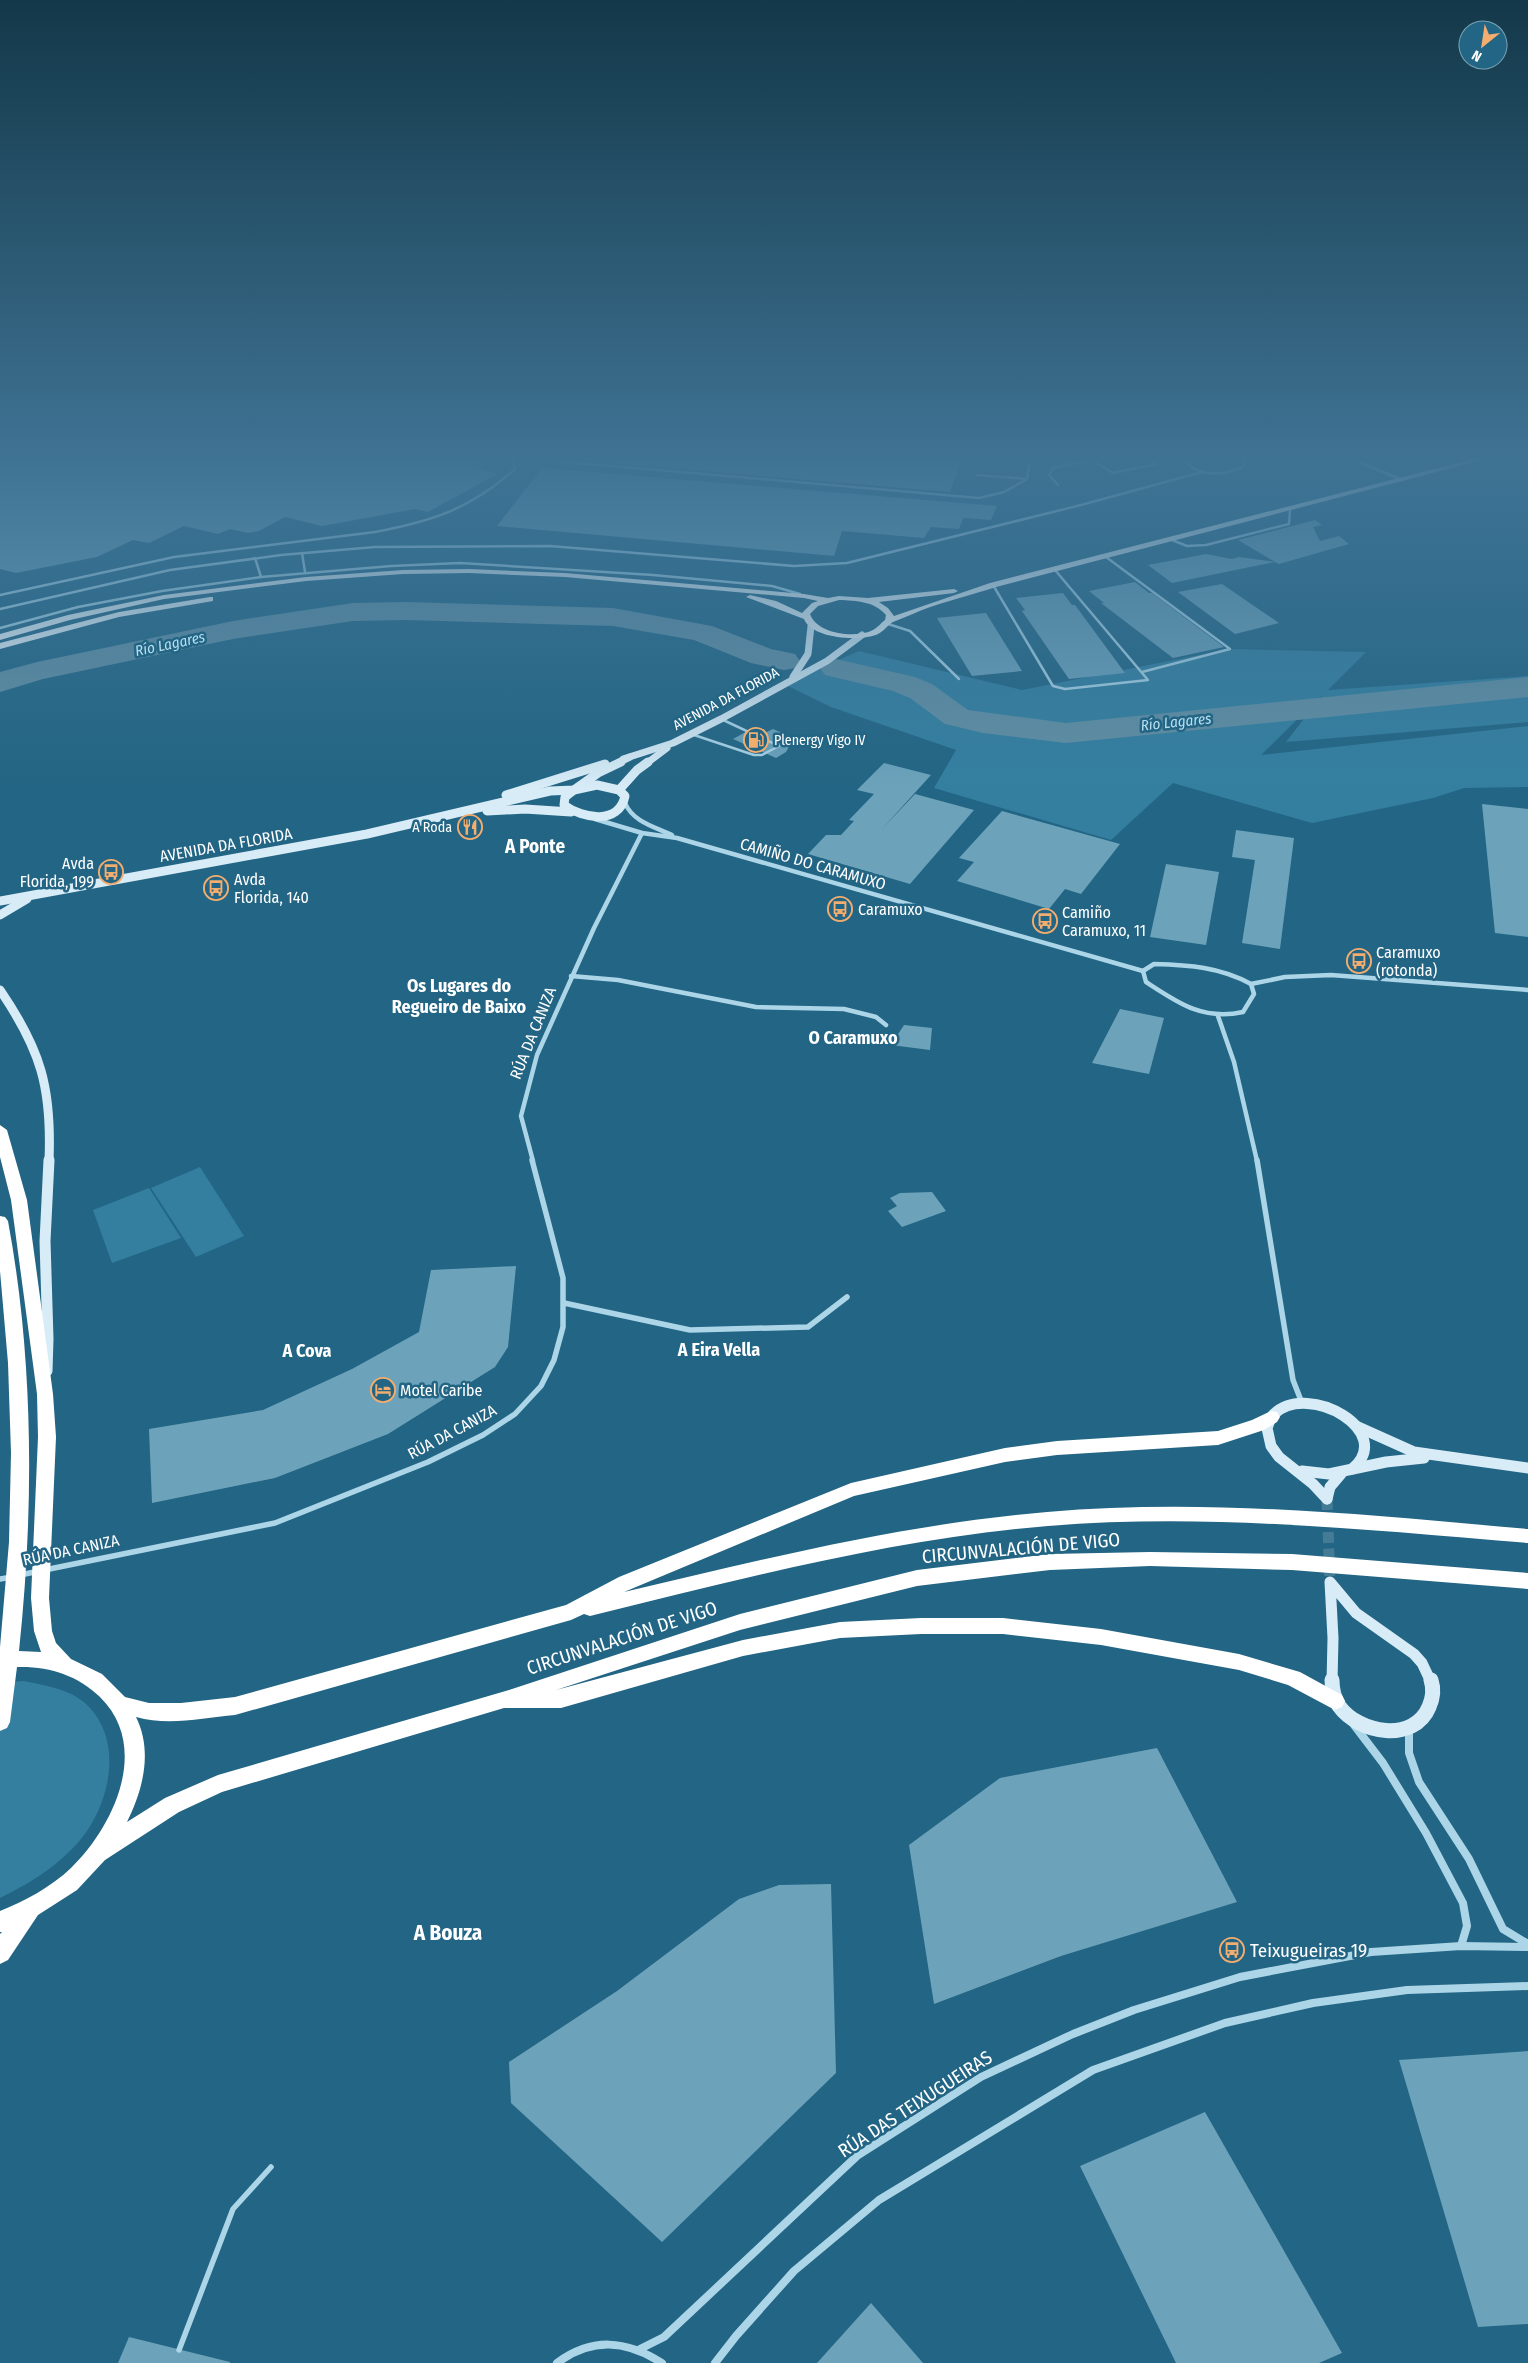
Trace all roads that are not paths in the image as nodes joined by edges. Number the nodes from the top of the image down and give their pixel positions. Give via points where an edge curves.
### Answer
1 (110, 568) edge
2 (182, 568) edge
3 (258, 568) edge
4 (304, 568) edge
5 (369, 568) edge
6 (545, 568) edge
7 (1062, 568) edge
8 (1121, 568) edge
9 (1055, 570) junction
10 (305, 572) junction
11 (261, 577) junction
12 (993, 585) junction
13 (0, 595) edge
14 (804, 596) junction
15 (825, 600) junction
16 (867, 600) junction
17 (0, 609) edge
18 (805, 616) junction
19 (888, 623) junction
20 (811, 626) junction
21 (0, 628) edge
22 (862, 635) junction
23 (0, 637) edge
24 (0, 646) edge
25 (1142, 672) junction
26 (792, 679) junction
27 (959, 679) dead end
28 (721, 719) junction
29 (691, 734) junction
30 (673, 743) junction
31 (630, 757) junction
32 (574, 790) junction
33 (619, 790) junction
34 (625, 803) junction
35 (570, 812) junction
36 (456, 814) junction
37 (585, 816) junction
38 (642, 833) junction
39 (677, 838) junction
40 (34, 895) junction
41 (0, 902) edge
42 (0, 915) edge
43 (1143, 971) junction
44 (571, 976) junction
45 (1251, 984) junction
46 (0, 990) edge
47 (1528, 990) edge
48 (1218, 1016) junction
49 (886, 1025) dead end
50 (0, 1130) edge
51 (0, 1220) edge
52 (847, 1297) dead end
53 (564, 1303) junction
54 (45, 1394) junction
55 (1302, 1403) junction
56 (1272, 1417) junction
57 (1356, 1426) junction
58 (1439, 1457) junction
59 (1294, 1468) junction
60 (1528, 1468) edge
61 (1346, 1472) junction
62 (1528, 1536) edge
63 (0, 1579) edge
64 (1528, 1581) edge
65 (572, 1612) junction
66 (0, 1661) edge
67 (64, 1665) junction
68 (504, 1699) junction
69 (120, 1704) junction
70 (1340, 1707) junction
71 (0, 1722) edge
72 (1409, 1729) junction
73 (98, 1853) junction
74 (30, 1909) junction
75 (0, 1922) edge
76 (1462, 1946) junction
77 (1528, 1946) edge
78 (0, 1953) edge
79 (1528, 1986) edge
80 (271, 2167) dead end
81 (640, 2349) junction
82 (179, 2350) dead end
83 (556, 2363) edge
84 (662, 2363) edge
85 (715, 2363) edge

1 - 13 lane
2 - 17 lane
3 - 11 lane
4 - 10 lane
5 - 10 lane
6 - 14 lane via 763,585
7 - 9 main road
8 - 25 lane via 1230,650
9 - 12 main road
9 - 25 lane
10 - 11 lane
11 - 21 lane via 162,591
12 - 16 main road via 910,598
12 - 19 main road via 921,608
12 - 25 lane via 1053,686 1065,689 1148,680
14 - 15 main road
14 - 23 main road via 565,575 403,572 306,579 164,597
15 - 16 main road
15 - 18 main road via 814,604
16 - 19 main road via 886,609 890,615
18 - 20 main road
18 - 24 main road via 744,595 467,577 396,579 299,587 204,600 119,616
19 - 22 main road
19 - 27 lane via 910,631
20 - 22 main road via 833,635
20 - 26 main road, AVENIDA DA FLORIDA via 812,645
22 - 26 main road, AVENIDA DA FLORIDA via 827,661
26 - 28 main road, AVENIDA DA FLORIDA
28 - 29 main road, AVENIDA DA FLORIDA
28 - 29 lane via 779,746 762,755 754,755
29 - 30 main road, AVENIDA DA FLORIDA
30 - 31 main road, AVENIDA DA FLORIDA
30 - 33 main road, AVENIDA DA FLORIDA via 637,770
31 - 32 main road, AVENIDA DA FLORIDA
31 - 36 main road, AVENIDA DA FLORIDA
32 - 33 main road via 597,785
32 - 35 main road via 565,797 564,805
32 - 36 main road, AVENIDA DA FLORIDA via 550,791
33 - 34 main road via 625,796
34 - 37 main road, AVENIDA DA FLORIDA via 620,810 610,814
34 - 39 street, CAMIÑO DO CARAMUXO via 626,809 637,819
35 - 36 main road, AVENIDA DA FLORIDA via 525,809
35 - 37 main road, AVENIDA DA FLORIDA
36 - 40 main road, AVENIDA DA FLORIDA via 367,834
37 - 38 street, CAMIÑO DO CARAMUXO
38 - 39 street, CAMIÑO DO CARAMUXO
38 - 44 street, RÚA DA CANIZA
39 - 43 street, CAMIÑO DO CARAMUXO
40 - 41 main road, AVENIDA DA FLORIDA
40 - 42 main road
43 - 45 street via 1154,964 1220,969
43 - 48 street via 1146,982 1182,1005
44 - 49 street via 618,980 779,1009 823,1007 850,1011 882,1019
44 - 53 street, RÚA DA CANIZA via 534,1060 521,1116 563,1278
45 - 47 street via 1285,977 1331,975
45 - 48 street via 1254,994 1243,1012
46 - 54 main road via 27,1033 41,1065 49,1104
48 - 55 street via 1234,1062 1253,1138 1293,1380
50 - 54 highway via 19,1200
51 - 71 highway via 14,1320 20,1520
52 - 53 street via 808,1327 690,1330
53 - 63 street, RÚA DA CANIZA via 563,1327 554,1360 541,1386 515,1414 483,1435 428,1462 276,1523
54 - 67 highway via 47,1437 41,1548 42,1631 48,1647
55 - 56 main road via 1279,1409
55 - 57 main road via 1332,1408
56 - 59 main road via 1267,1426 1272,1448
56 - 65 highway via 1218,1438 1057,1448 1005,1455 851,1490 626,1582
57 - 58 main road via 1414,1452
57 - 61 main road via 1365,1448 1362,1460
58 - 60 main road
58 - 61 main road via 1391,1461
59 - 61 main road via 1318,1475
59 - 61 main road via 1326,1499 1330,1487
62 - 65 highway, CIRCUNVALACIÓN DE VIGO via 1225,1515 1048,1519 894,1538
64 - 68 highway, CIRCUNVALACIÓN DE VIGO via 1292,1562 1140,1559 1050,1562 917,1578 749,1619
65 - 69 highway via 235,1706 149,1712
66 - 67 highway via 36,1660
67 - 69 highway via 105,1687
68 - 70 highway via 561,1699 743,1648 840,1630 1003,1626 1156,1645 1239,1662 1293,1678
68 - 73 highway, CIRCUNVALACIÓN DE VIGO via 206,1788 172,1805
69 - 73 highway via 132,1729 136,1758 131,1789 118,1822
70 - 72 main road via 1360,1723 1379,1728
70 - 72 main road via 1332,1688 1330,1582 1357,1614 1404,1646 1427,1672 1434,1690 1430,1707
70 - 76 street via 1383,1763 1463,1903 1467,1926
72 - 77 street via 1409,1753 1419,1782 1469,1859 1503,1929
73 - 74 highway via 55,1893
74 - 75 highway
74 - 78 highway
76 - 77 street, RÚA DAS TEIXUGUEIRAS
76 - 81 street, RÚA DAS TEIXUGUEIRAS via 1371,1952 1240,1977 1134,2010 981,2077 858,2156 664,2338
79 - 85 street via 1407,1990 1314,2003 1225,2023 1093,2070 879,2200 794,2270
80 - 82 lane via 233,2209
81 - 83 street via 614,2343 588,2346
81 - 84 street

